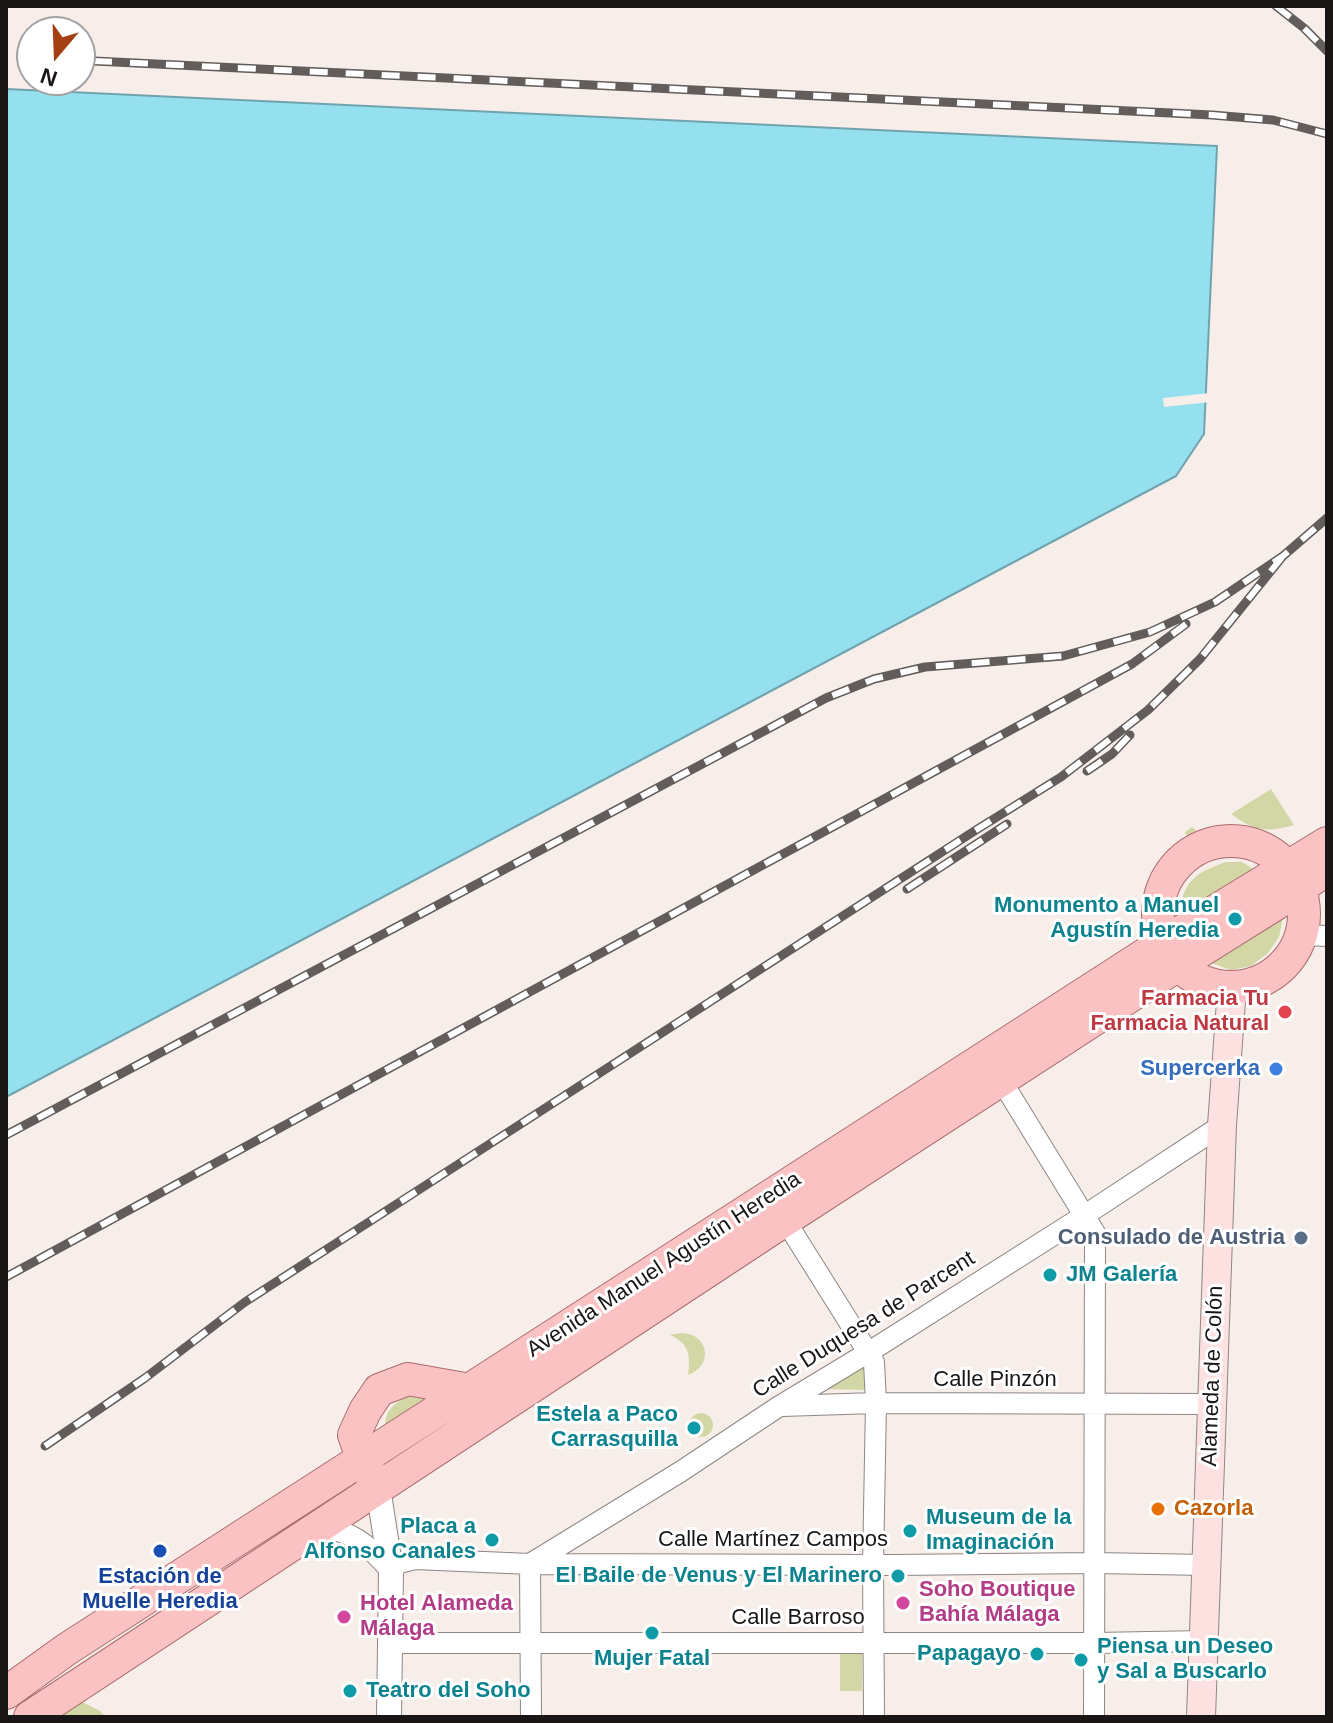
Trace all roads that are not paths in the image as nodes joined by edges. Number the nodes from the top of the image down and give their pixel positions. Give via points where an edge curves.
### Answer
1 (1327, 843) edge
2 (1327, 869) edge
3 (1293, 878) junction
4 (1315, 935) edge
5 (1170, 954) junction
6 (1232, 988) junction
7 (1001, 1080) junction
8 (1222, 1125) junction
9 (1085, 1215) junction
10 (785, 1220) junction
11 (869, 1352) junction
12 (470, 1390) junction
13 (876, 1403) junction
14 (1096, 1404) junction
15 (1212, 1404) junction
16 (778, 1407) junction
17 (370, 1474) junction
18 (318, 1527) junction
19 (1095, 1563) junction
20 (530, 1564) junction
21 (873, 1565) junction
22 (1207, 1565) junction
23 (391, 1571) junction
24 (1204, 1641) junction
25 (873, 1642) junction
26 (391, 1643) junction
27 (532, 1643) junction
28 (1095, 1643) junction
29 (6, 1693) edge
30 (30, 1717) edge
31 (389, 1717) edge
32 (531, 1717) edge
33 (874, 1717) edge
34 (1094, 1717) edge
35 (1201, 1717) edge

1 - 3 main road, Avenida Manuel Agustín Heredia
2 - 3 main road, Avenida Manuel Agustín Heredia
3 - 4 main road
3 - 5 main road, Avenida Manuel Agustín Heredia
3 - 5 main road via 1270,852 1249,843 1227,841 1193,851 1166,880 1159,900 1158,922
4 - 6 main road via 1269,977
5 - 6 main road via 1193,977
5 - 7 main road, Avenida Manuel Agustín Heredia
5 - 12 main road, Avenida Manuel Agustín Heredia
6 - 8 main road, Alameda de Colón
7 - 9 street
7 - 10 main road, Avenida Manuel Agustín Heredia
8 - 9 street, Calle Duquesa de Parcent
8 - 15 main road, Alameda de Colón
9 - 11 street, Calle Duquesa de Parcent
9 - 14 street via 1095,1233
10 - 11 street
10 - 17 main road, Avenida Manuel Agustín Heredia
11 - 13 street
11 - 16 street, Calle Duquesa de Parcent
12 - 17 main road, Avenida Manuel Agustín Heredia
12 - 17 main road via 408,1379 379,1390 354,1435
13 - 14 street, Calle Pinzón
13 - 16 street, Calle Pinzón
13 - 21 street
14 - 15 street, Calle Pinzón
14 - 19 street
15 - 22 main road, Alameda de Colón
16 - 20 street, Calle Duquesa de Parcent
17 - 18 main road, Avenida Manuel Agustín Heredia
17 - 23 street
17 - 29 main road, Avenida Manuel Agustín Heredia via 67,1649
18 - 23 street via 340,1530 364,1543
18 - 30 main road, Avenida Manuel Agustín Heredia
19 - 21 street, Calle Martínez Campos
19 - 22 street, Calle Martínez Campos
19 - 28 street
20 - 21 street, Calle Martínez Campos
20 - 23 street, Calle Martínez Campos via 415,1559
20 - 27 street
21 - 25 street
22 - 24 main road, Alameda de Colón
23 - 26 street
24 - 28 street, Calle Barroso
24 - 35 main road, Alameda de Colón
25 - 27 street, Calle Barroso
25 - 28 street, Calle Barroso
25 - 33 street
26 - 27 street, Calle Barroso
26 - 31 street
27 - 32 street
28 - 34 street

